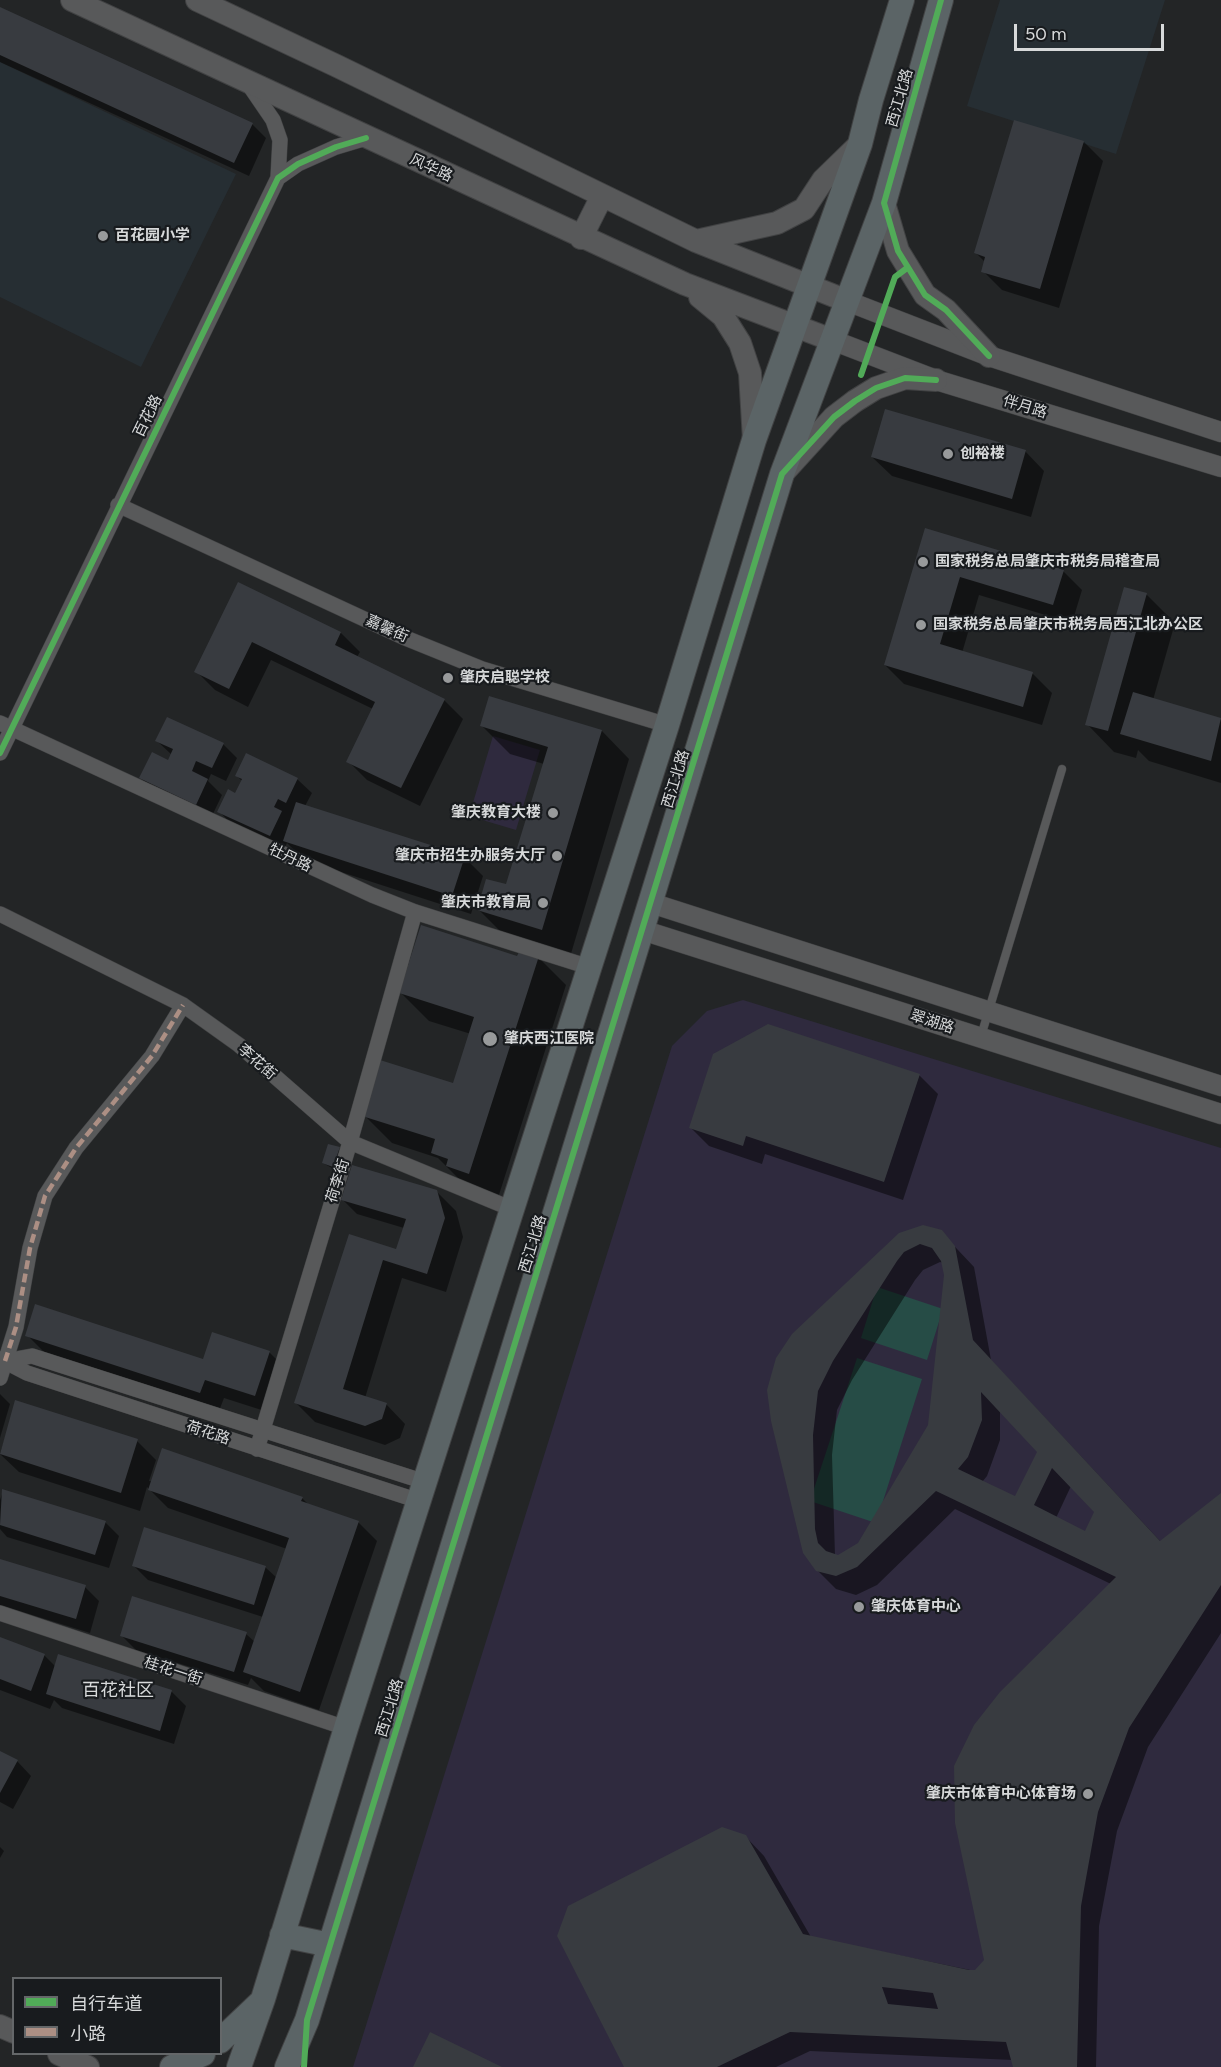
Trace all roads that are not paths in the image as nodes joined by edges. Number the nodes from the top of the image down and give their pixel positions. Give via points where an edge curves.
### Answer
1 (72, 0) edge
2 (197, 0) edge
3 (902, 0) edge
4 (941, 0) edge
5 (246, 81) junction
6 (871, 100) junction
7 (909, 111) junction
8 (366, 138) junction
9 (860, 144) junction
10 (278, 178) junction
11 (602, 196) junction
12 (884, 202) junction
13 (582, 238) junction
14 (696, 241) junction
15 (685, 284) junction
16 (809, 286) junction
17 (847, 301) junction
18 (795, 326) junction
19 (832, 340) junction
20 (989, 356) junction
21 (936, 380) junction
22 (1221, 432) edge
23 (754, 440) junction
24 (1221, 467) edge
25 (782, 474) junction
26 (734, 504) junction
27 (118, 505) junction
28 (770, 514) junction
29 (667, 725) junction
30 (6, 726) edge
31 (0, 753) edge
32 (1062, 769) dead end
33 (651, 903) junction
34 (415, 912) junction
35 (0, 914) edge
36 (642, 930) junction
37 (590, 967) junction
38 (183, 1005) junction
39 (988, 1012) junction
40 (981, 1037) junction
41 (1221, 1086) edge
42 (1221, 1114) edge
43 (350, 1142) junction
44 (512, 1209) junction
45 (3, 1360) edge
46 (0, 1378) edge
47 (263, 1430) junction
48 (257, 1449) junction
49 (422, 1492) junction
50 (0, 1614) edge
51 (346, 1728) junction
52 (282, 1935) junction
53 (330, 1945) junction
54 (263, 1999) junction
55 (307, 2020) junction
56 (222, 2039) edge
57 (61, 2055) edge
58 (201, 2055) edge
59 (88, 2067) edge
60 (172, 2067) edge
61 (239, 2067) edge
62 (286, 2067) edge
63 (304, 2067) edge

1 - 5 main road, 风华路
2 - 11 main road
3 - 6 main road, 西江北路
4 - 7 main road, 西江北路
5 - 8 main road, 风华路
5 - 10 street via 273,120 280,140
6 - 7 main road
6 - 9 main road, 西江北路
7 - 12 main road, 西江北路
8 - 10 street via 298,164
8 - 13 main road, 风华路
9 - 14 main road via 823,180 804,209 777,224
9 - 16 main road, 西江北路
10 - 27 street, 百花路
11 - 13 main road
11 - 14 main road
12 - 17 main road, 西江北路
12 - 20 main road via 898,251 924,295 946,310
13 - 15 main road, 风华路
14 - 16 main road
15 - 18 main road, 风华路
15 - 23 main road via 723,316 740,343 750,373
16 - 17 main road
16 - 18 main road, 西江北路
17 - 19 main road, 西江北路
17 - 20 street
18 - 19 main road, 风华路
18 - 23 main road, 西江北路
19 - 21 street, 伴月路
19 - 25 main road, 西江北路
20 - 22 street
21 - 24 street, 伴月路
21 - 25 main road via 905,378 876,388 834,417
23 - 26 main road, 西江北路
25 - 28 main road, 西江北路
26 - 28 main road
26 - 29 main road, 西江北路
27 - 29 street, 嘉馨街 via 482,669
27 - 30 street, 百花路
28 - 33 main road, 西江北路
29 - 37 main road, 西江北路
30 - 31 street, 百花路
30 - 34 street, 牡丹路
32 - 39 lane
33 - 36 main road, 西江北路
33 - 39 street, 翠湖路
34 - 37 street, 牡丹路
34 - 43 street, 荷李街
35 - 38 street, 李花街
36 - 40 street, 翠湖路
36 - 53 main road, 西江北路
37 - 44 main road, 西江北路
38 - 43 street, 李花街 via 238,1045
38 - 45 street via 152,1056 76,1148 45,1196 30,1248 16,1327
39 - 40 lane
39 - 41 street, 翠湖路
40 - 42 street, 翠湖路
43 - 44 street, 李花街
43 - 47 street, 荷李街
44 - 49 main road, 西江北路
45 - 46 street
45 - 47 street via 32,1356
45 - 48 street, 荷花路 via 27,1373
47 - 48 street, 荷李街
47 - 49 street
48 - 49 street, 荷花路
49 - 51 main road, 西江北路
50 - 51 street, 桂花一街
51 - 52 main road, 西江北路
52 - 53 main road
52 - 54 main road, 西江北路
53 - 55 main road, 西江北路
54 - 56 main road
54 - 61 main road, 西江北路
55 - 62 main road, 西江北路
55 - 63 main road
57 - 59 main road
58 - 60 main road

